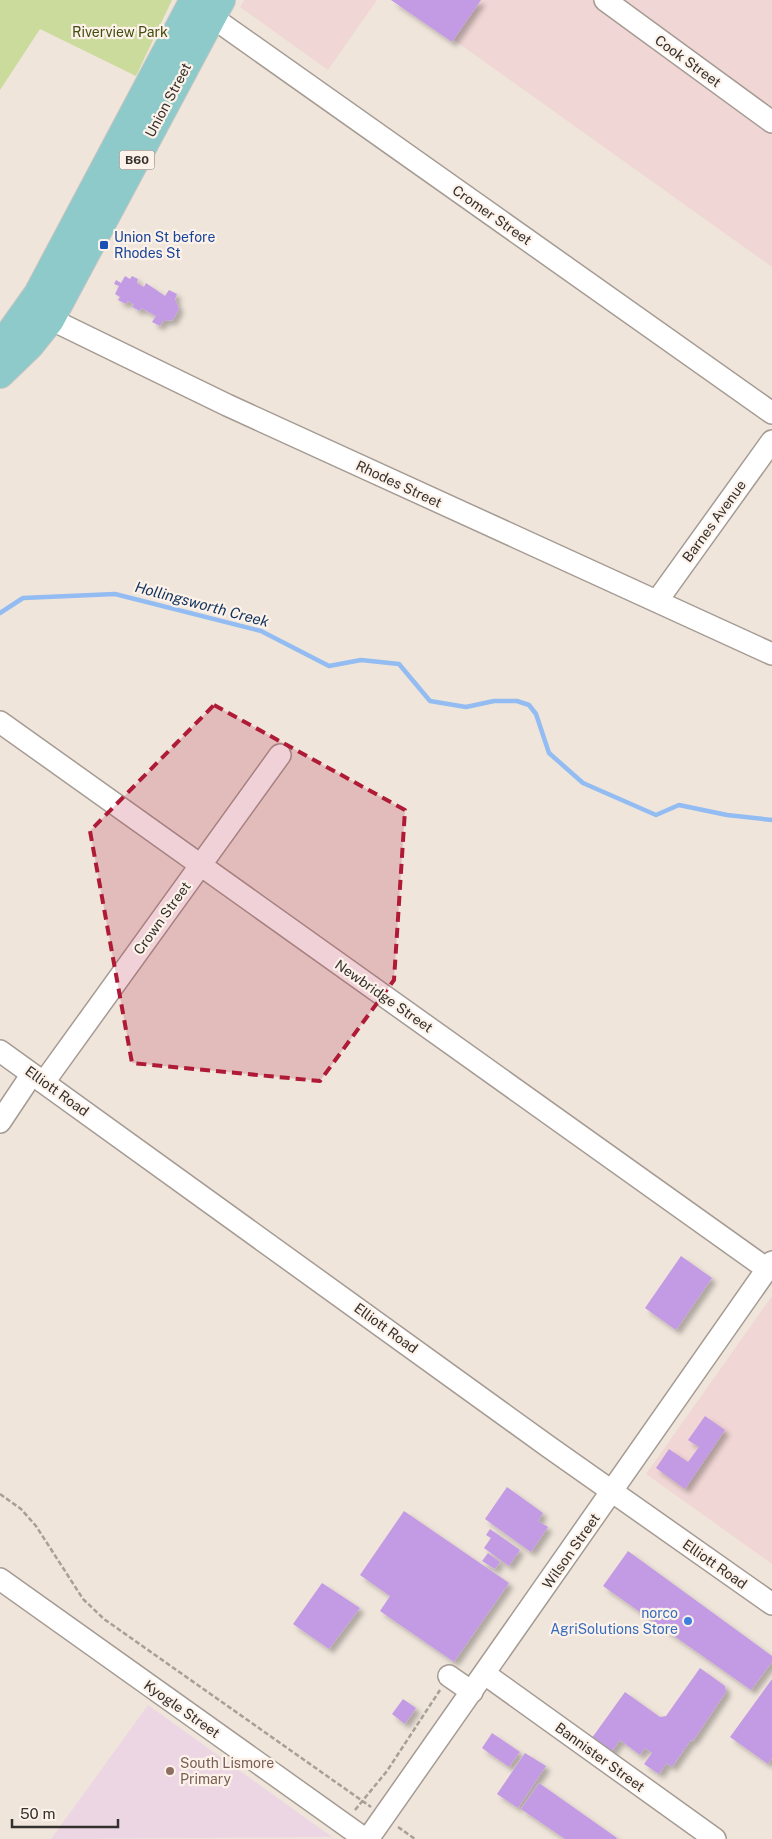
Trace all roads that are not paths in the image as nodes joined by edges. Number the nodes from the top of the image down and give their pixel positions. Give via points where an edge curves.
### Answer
1 (605, 0) edge
2 (209, 6) edge
3 (772, 122) edge
4 (40, 314) junction
5 (0, 342) edge
6 (0, 374) edge
7 (772, 413) edge
8 (772, 441) edge
9 (656, 601) junction
10 (772, 654) edge
11 (0, 722) edge
12 (280, 755) dead end
13 (200, 865) junction
14 (0, 1051) edge
15 (38, 1078) junction
16 (0, 1122) edge
17 (770, 1266) edge
18 (612, 1492) junction
19 (0, 1579) edge
20 (772, 1604) edge
21 (485, 1674) junction
22 (449, 1676) road end
23 (472, 1692) junction
24 (367, 1839) edge
25 (715, 1839) edge

1 - 3 street, Cook Street
2 - 4 main road, Union Street / B60
2 - 7 street, Cromer Street
4 - 5 main road, Union Street / B60
4 - 6 main road, Union Street / B60 via 30,345
4 - 9 street, Rhodes Street via 226,405
8 - 9 street, Barnes Avenue
9 - 10 street, Rhodes Street
11 - 13 street, Newbridge Street
12 - 13 street, Crown Street
13 - 15 street, Crown Street
13 - 17 street, Newbridge Street
14 - 15 street, Elliott Road
15 - 16 street, Crown Street
15 - 18 street, Elliott Road
17 - 18 street, Wilson Street
18 - 20 street, Elliott Road
18 - 21 street, Wilson Street
19 - 24 street, Kyogle Street
21 - 23 street, Wilson Street
21 - 25 street, Bannister Street
22 - 23 street
23 - 24 street, Wilson Street

